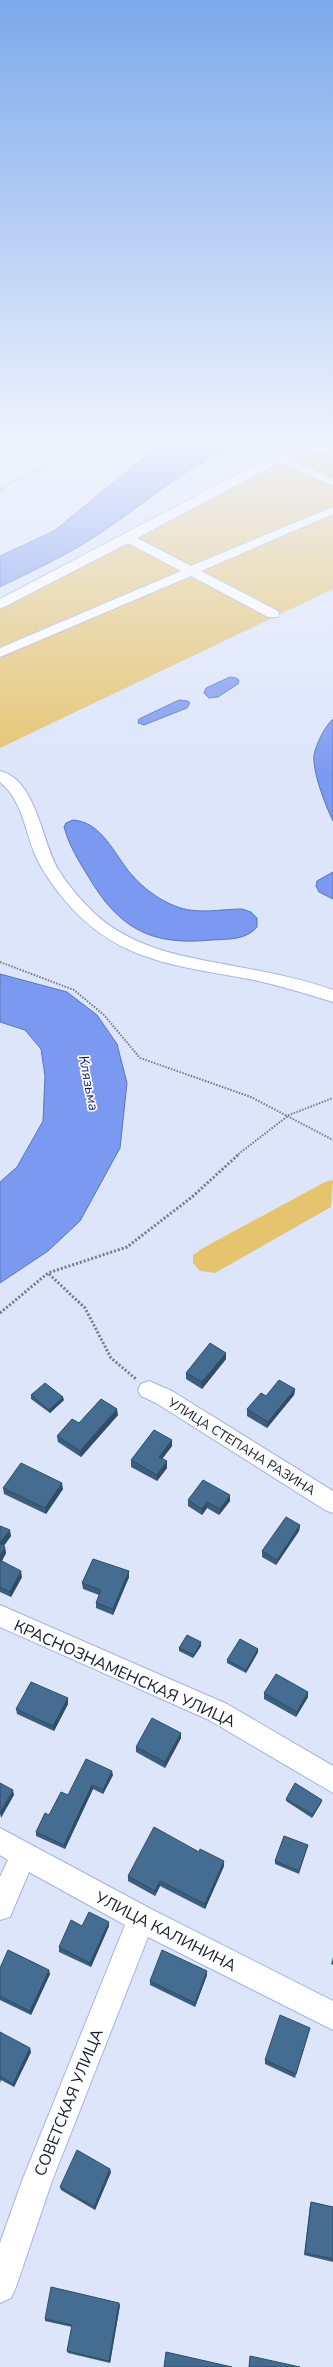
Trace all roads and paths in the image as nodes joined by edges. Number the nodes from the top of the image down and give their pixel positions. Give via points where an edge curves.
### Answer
1 (94, 555) edge
2 (163, 555) edge
3 (227, 555) edge
4 (193, 570) junction
5 (0, 604) edge
6 (273, 614) dead end
7 (0, 653) edge
8 (0, 775) edge
9 (0, 962) edge
10 (333, 996) edge
11 (333, 1098) edge
12 (288, 1115) junction
13 (333, 1140) edge
14 (48, 1273) junction
15 (0, 1313) edge
16 (149, 1390) joint
17 (333, 1503) edge
18 (0, 1616) edge
19 (333, 1780) edge
20 (0, 1841) edge
21 (23, 1856) junction
22 (0, 1907) edge
23 (141, 1919) junction
24 (333, 2016) edge
25 (0, 2287) edge

1 - 5 street
2 - 4 street
3 - 4 street
4 - 6 street
4 - 7 street
8 - 10 street via 20,793 50,869 90,918 123,943 161,956 278,980
9 - 12 path via 74,990 104,1015 140,1058 250,1097
11 - 12 path
12 - 13 path
12 - 14 path via 262,1134 192,1197 127,1247
14 - 15 path
14 - 16 path via 85,1308 111,1358
16 - 17 street, УЛИЦА СТЕПАНА РАЗИНА
18 - 19 street, КРАСНОЗНАМЕНСКАЯ УЛИЦА via 218,1712
20 - 21 street, УЛИЦА КАЛИНИНА
21 - 22 street
21 - 23 street, УЛИЦА КАЛИНИНА
23 - 24 street, УЛИЦА КАЛИНИНА
23 - 25 street, СОВЕТСКАЯ УЛИЦА via 37,2181

